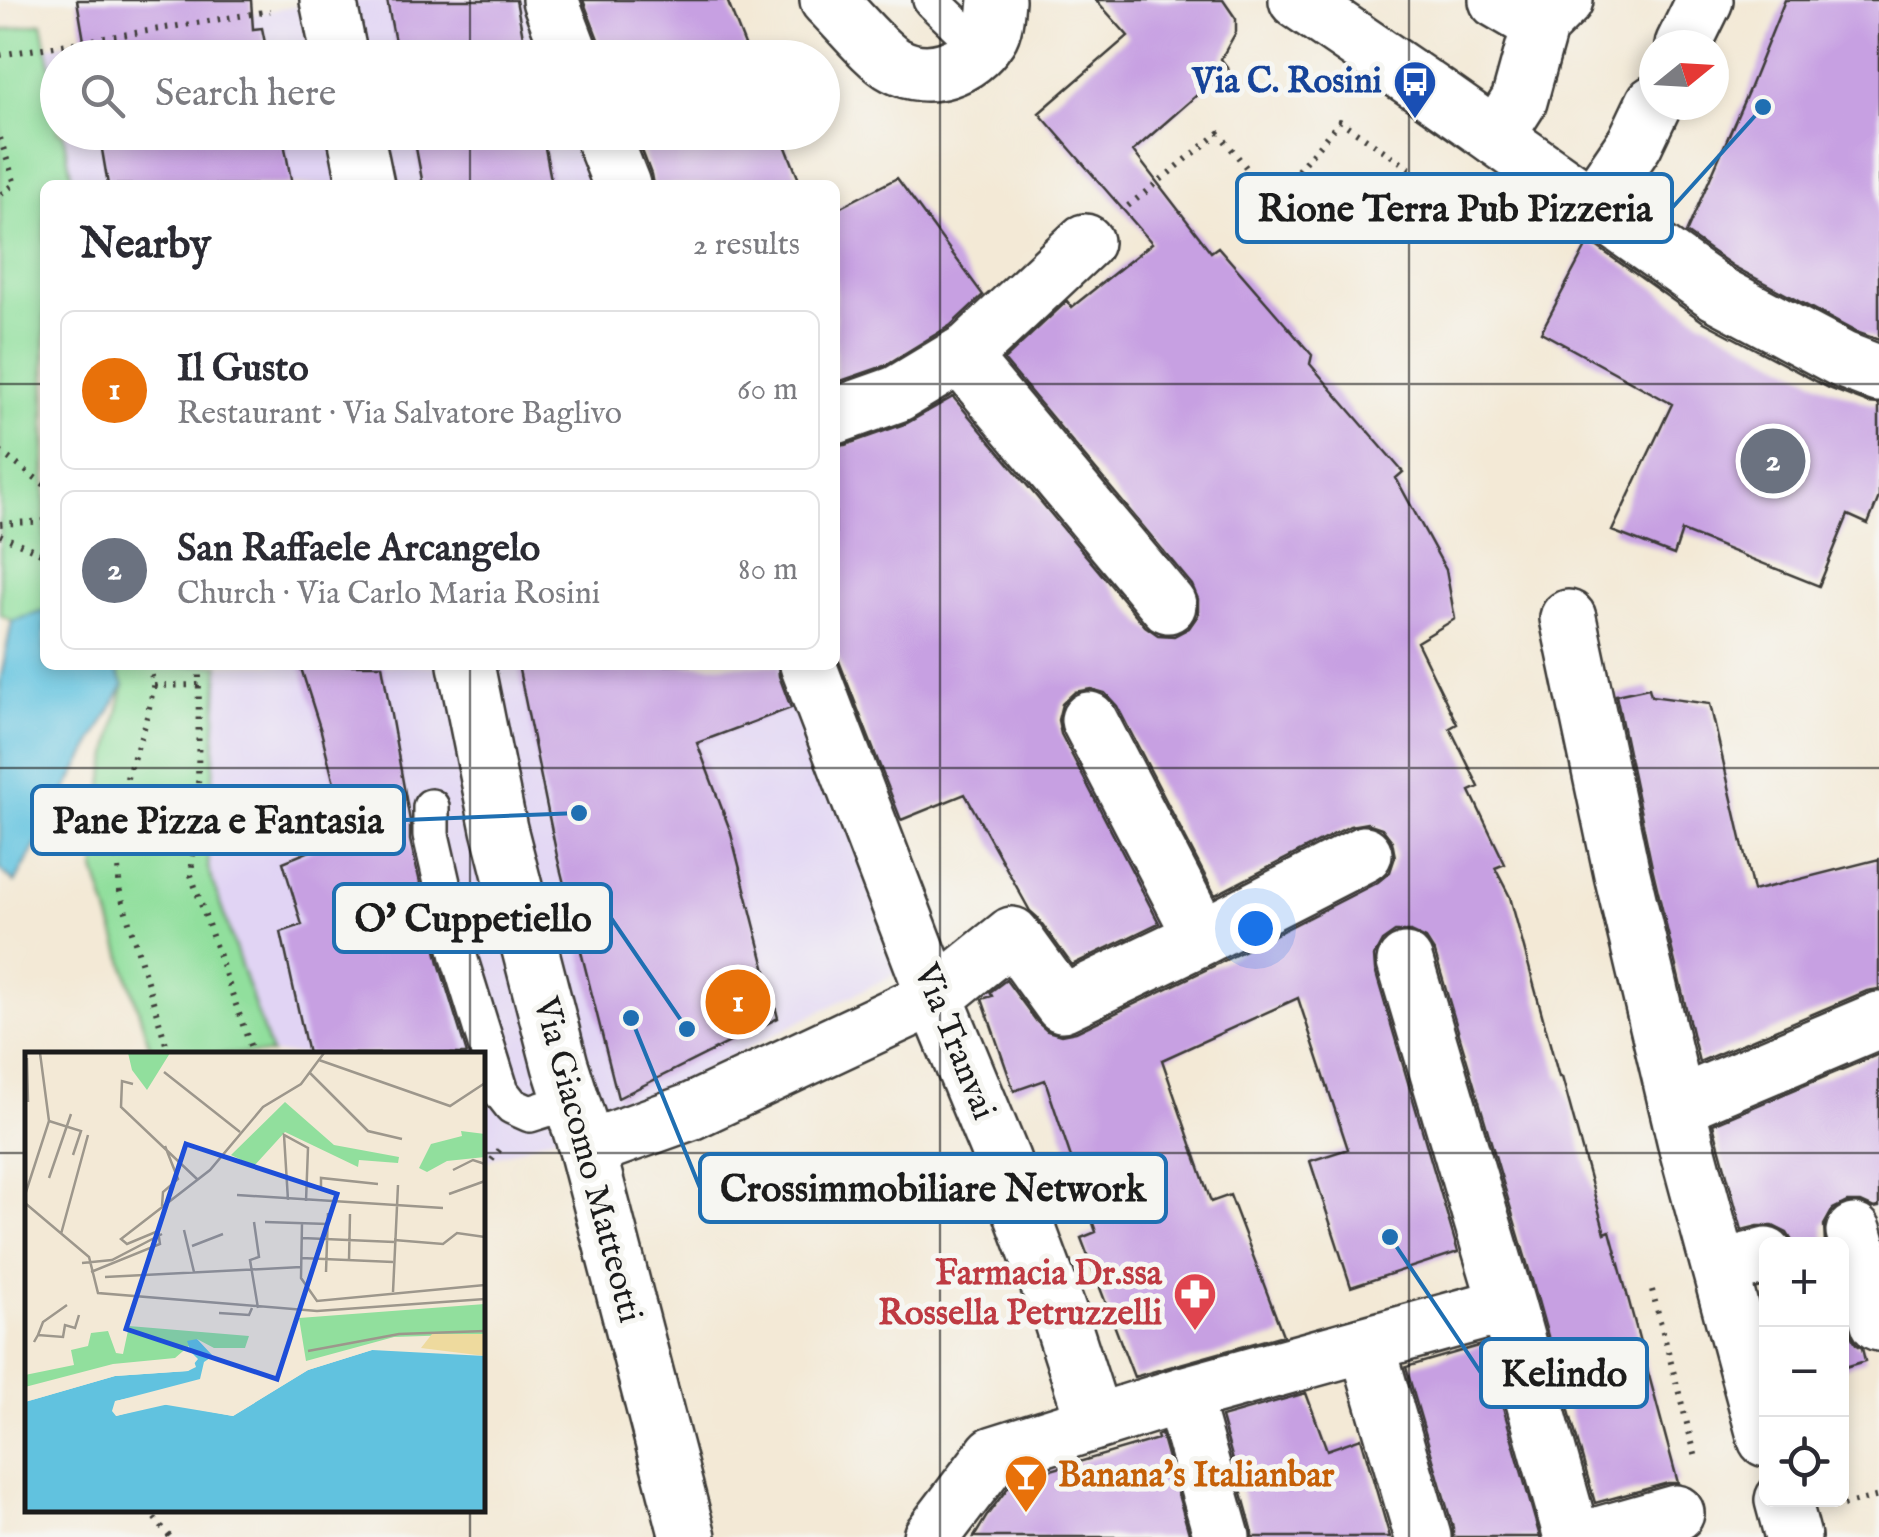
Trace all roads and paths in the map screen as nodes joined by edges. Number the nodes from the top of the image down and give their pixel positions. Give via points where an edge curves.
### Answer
1 (550, 0) edge
2 (828, 0) edge
3 (932, 0) edge
4 (1296, 0) edge
5 (1705, 0) edge
6 (304, 4) edge
7 (1534, 8) edge
8 (988, 24) edge
9 (1690, 30) edge
10 (89, 40) edge
11 (328, 40) edge
12 (565, 40) edge
13 (40, 48) edge
14 (0, 55) edge
15 (1646, 120) edge
16 (0, 138) edge
17 (359, 150) edge
18 (608, 150) edge
19 (1478, 156) junction
20 (365, 180) edge
21 (620, 180) edge
22 (0, 195) edge
23 (1592, 206) junction
24 (1085, 242) joint
25 (960, 356) junction
26 (1879, 374) edge
27 (840, 414) edge
28 (0, 452) edge
29 (40, 480) edge
30 (40, 521) edge
31 (0, 524) edge
32 (0, 534) edge
33 (40, 554) edge
34 (1168, 605) dead end
35 (1568, 618) dead end
36 (150, 670) edge
37 (199, 670) edge
38 (467, 670) edge
39 (810, 670) edge
40 (200, 685) junction
41 (154, 686) junction
42 (1089, 720) dead end
43 (431, 806) dead end
44 (1364, 854) dead end
45 (1202, 937) junction
46 (1405, 962) dead end
47 (935, 997) junction
48 (1879, 1020) edge
49 (168, 1052) edge
50 (252, 1052) edge
51 (1678, 1105) junction
52 (579, 1125) junction
53 (1847, 1234) edge
54 (1743, 1262) edge
55 (1652, 1290) dead end
56 (1507, 1305) junction
57 (1879, 1323) edge
58 (1366, 1345) junction
59 (1182, 1395) junction
60 (1763, 1417) edge
61 (1094, 1421) junction
62 (1696, 1461) dead end
63 (1785, 1507) edge
64 (150, 1512) edge
65 (1676, 1513) dead end
66 (170, 1537) edge
67 (688, 1537) edge
68 (930, 1537) edge
69 (1222, 1537) edge
70 (1423, 1537) edge
71 (1572, 1537) edge
72 (1591, 1537) edge
73 (1793, 1537) edge

1 - 12 street
2 - 8 street via 891,63 915,74 965,61
3 - 8 lane
4 - 19 street
5 - 9 street
6 - 10 path
6 - 11 street
7 - 19 street via 1519,101
13 - 14 path
15 - 23 street
16 - 22 path via 15,184
17 - 20 street
18 - 21 street
19 - 23 street
19 - 24 path via 1443,191 1340,121 1272,200 1218,133
23 - 26 street via 1716,293
24 - 25 street
25 - 27 street via 897,394
25 - 34 street
28 - 29 path
30 - 31 path
32 - 33 path
35 - 51 street
36 - 41 path
37 - 40 path
38 - 52 street, Via Giacomo Matteotti via 500,828
39 - 47 street, Via Tranvai
40 - 41 path
40 - 50 path via 191,875
41 - 49 path via 115,830 120,892
42 - 45 street
43 - 52 lane via 431,835 459,958 501,1092 530,1114
44 - 45 street
45 - 47 street via 1062,1004 1012,935
46 - 56 street
47 - 52 street via 690,1112
47 - 61 street, Via Tranvai via 1002,1158
48 - 51 street
51 - 54 street
52 - 67 street, Via Giacomo Matteotti
53 - 57 street
54 - 60 street
55 - 62 path
56 - 58 street
56 - 71 street
58 - 59 street
58 - 70 street
59 - 61 street
59 - 69 street
61 - 68 street via 994,1454
63 - 73 street
64 - 66 path
65 - 72 street

